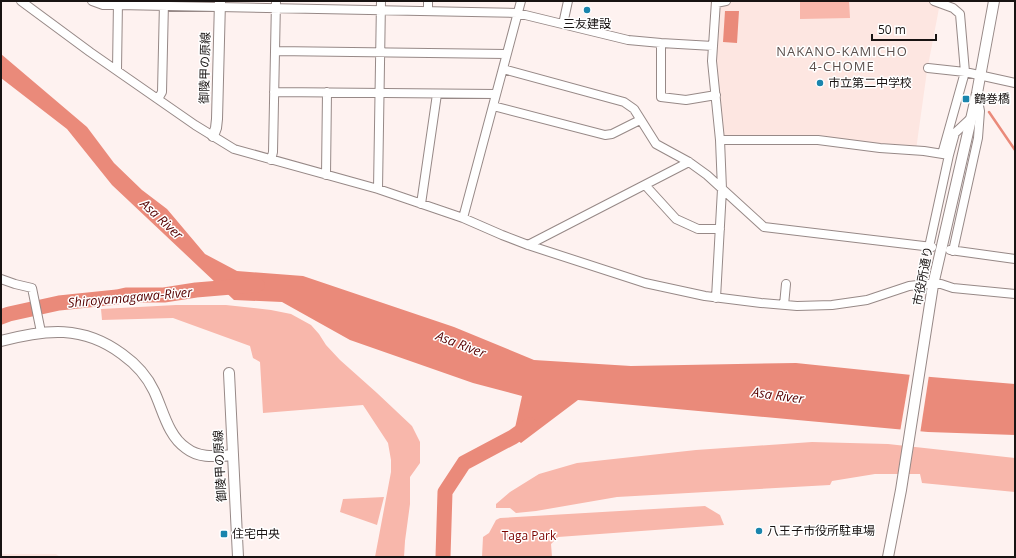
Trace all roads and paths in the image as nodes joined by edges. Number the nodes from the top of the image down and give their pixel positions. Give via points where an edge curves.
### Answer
1 (21, 1) edge
2 (92, 1) edge
3 (381, 1) edge
4 (428, 1) edge
5 (521, 1) edge
6 (568, 1) edge
7 (726, 1) edge
8 (934, 1) edge
9 (994, 1) edge
10 (716, 2) edge
11 (118, 3) edge
12 (164, 4) edge
13 (220, 4) edge
14 (276, 5) edge
15 (380, 10) junction
16 (428, 11) junction
17 (517, 13) junction
18 (563, 24) junction
19 (661, 43) junction
20 (713, 46) junction
21 (275, 51) junction
22 (380, 52) junction
23 (506, 54) junction
24 (928, 68) dead end
25 (503, 69) junction
26 (117, 70) junction
27 (965, 72) junction
28 (979, 76) junction
29 (1015, 83) edge
30 (274, 92) junction
31 (327, 92) junction
32 (379, 93) junction
33 (977, 93) junction
34 (437, 94) junction
35 (496, 94) junction
36 (716, 95) junction
37 (158, 99) junction
38 (493, 106) junction
39 (970, 119) junction
40 (640, 120) junction
41 (213, 136) junction
42 (720, 140) junction
43 (946, 154) junction
44 (271, 160) junction
45 (689, 162) junction
46 (326, 175) junction
47 (645, 184) junction
48 (378, 189) junction
49 (722, 189) junction
50 (421, 204) junction
51 (463, 218) junction
52 (720, 229) junction
53 (528, 245) junction
54 (1015, 260) edge
55 (1, 279) edge
56 (786, 284) dead end
57 (933, 287) junction
58 (1015, 294) edge
59 (716, 298) junction
60 (784, 305) junction
61 (41, 332) junction
62 (1, 341) edge
63 (229, 373) dead end
64 (233, 455) junction
65 (238, 557) edge
66 (888, 557) edge

1 - 26 street
2 - 11 street via 102,5
3 - 15 street
4 - 16 street
5 - 17 street
6 - 18 street
7 - 10 street
8 - 27 street via 953,8 960,14
9 - 28 street, 市役所通り
10 - 20 street
11 - 12 street
11 - 26 street
12 - 13 street
12 - 37 street via 162,92
13 - 14 street
13 - 41 street, 御陵甲の原線 via 217,119
14 - 15 street
14 - 21 street
15 - 16 street
15 - 22 street
16 - 17 street
17 - 18 street
17 - 23 street
18 - 19 street via 628,40
19 - 20 street
19 - 36 street via 661,97 686,100
20 - 36 street
21 - 22 street
21 - 30 street
22 - 23 street
22 - 32 street
23 - 25 street
24 - 27 street
25 - 35 street
25 - 40 street via 624,102 634,109
26 - 37 street
27 - 28 street
27 - 43 street
28 - 29 street
28 - 33 street, 市役所通り
30 - 31 street
30 - 44 street
31 - 32 street
31 - 46 street
32 - 34 street
32 - 48 street
33 - 39 street, 市役所通り
33 - 54 street via 980,111 978,138 952,250
34 - 35 street
34 - 50 street
35 - 38 street
36 - 42 street
37 - 41 street
38 - 40 street via 605,135
38 - 51 street
39 - 43 street via 955,134
39 - 57 street, 市役所通り
40 - 45 street via 656,144
41 - 44 street via 234,149
42 - 43 street via 818,140
42 - 49 street
43 - 49 street via 930,247 764,227
44 - 46 street
45 - 47 street
45 - 49 street
46 - 48 street
47 - 52 street via 676,219 698,229
47 - 53 street
48 - 50 street
49 - 52 street
50 - 51 street
51 - 53 street
52 - 59 street
53 - 59 street via 645,283
55 - 61 street via 32,288
56 - 60 street
57 - 58 street via 941,284 953,288
57 - 60 street via 909,286 876,298 845,303 815,306
57 - 66 street, 市役所通り
59 - 60 street
61 - 62 street
61 - 64 street via 78,334 115,348 144,374 174,437 181,444 194,453 207,456
63 - 64 street, 御陵甲の原線
64 - 65 street, 御陵甲の原線

